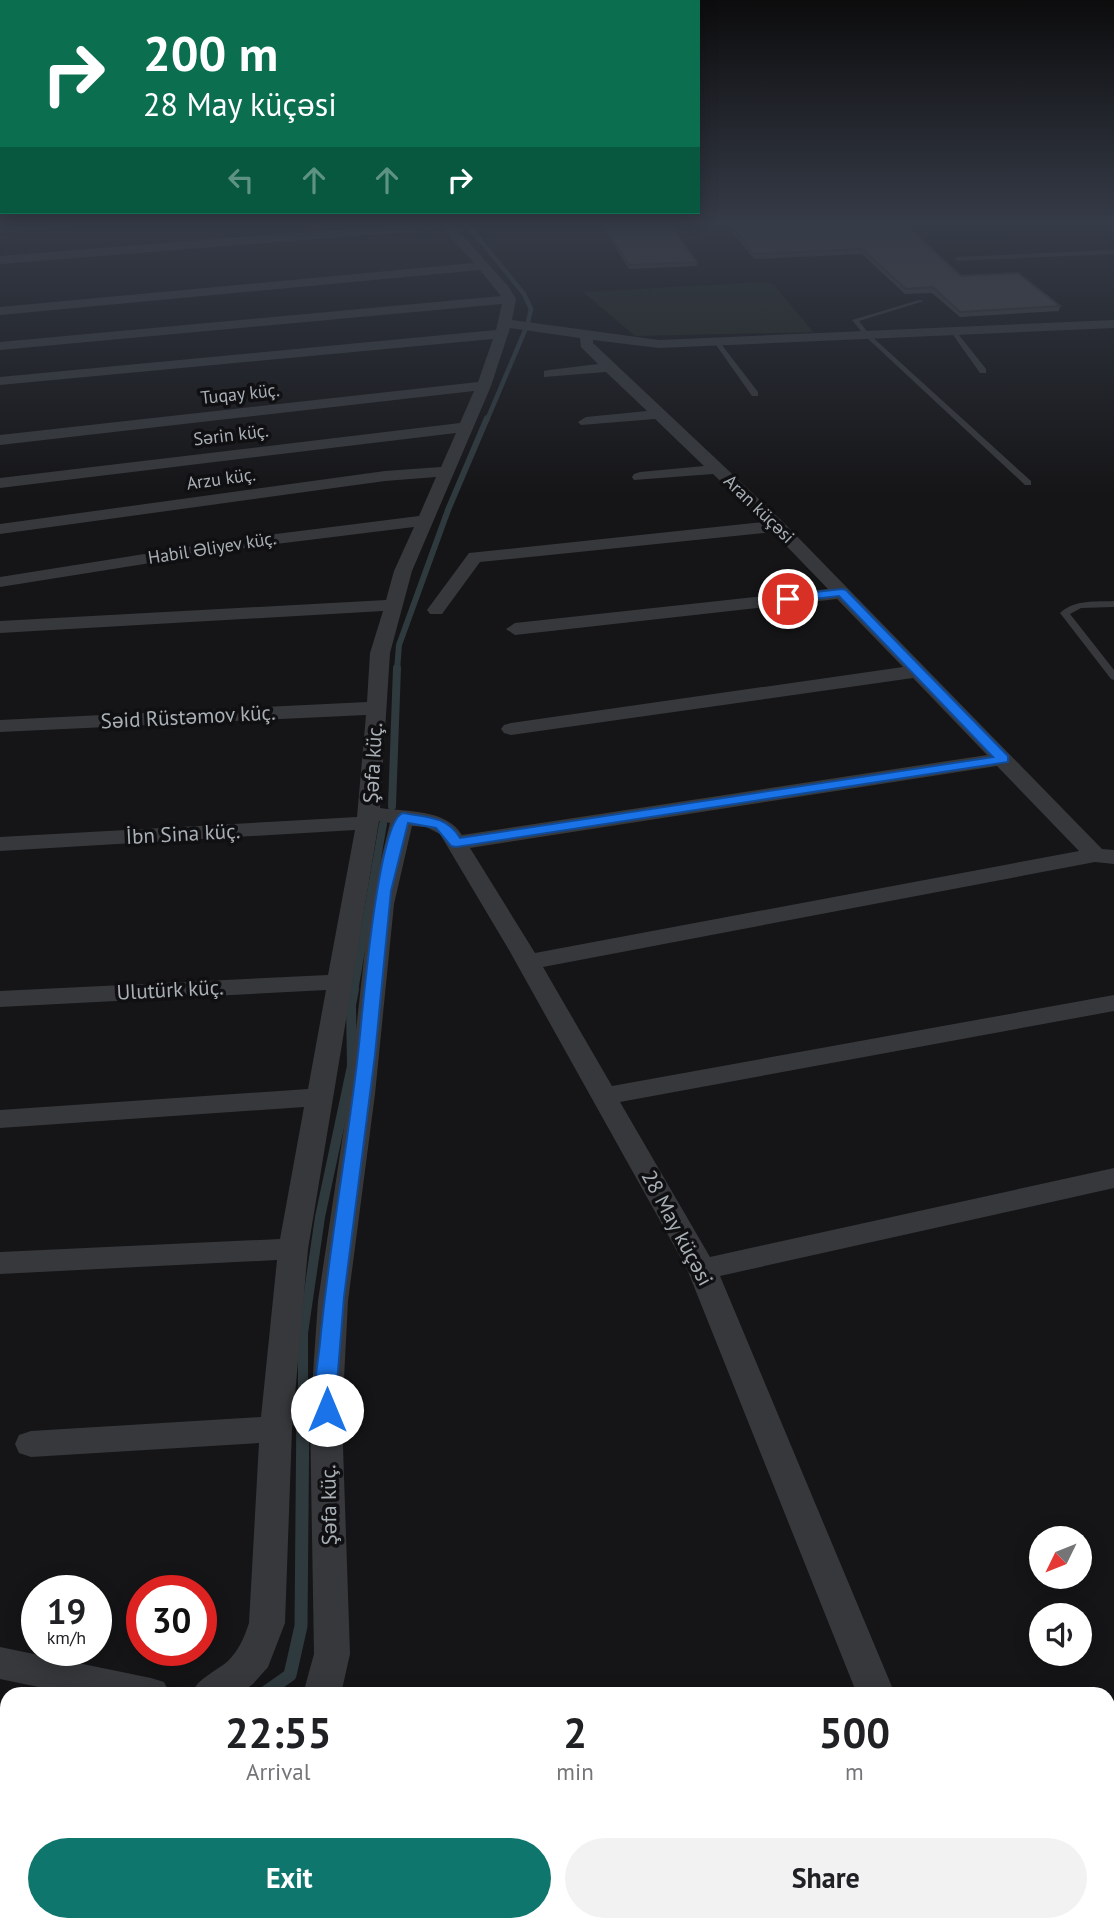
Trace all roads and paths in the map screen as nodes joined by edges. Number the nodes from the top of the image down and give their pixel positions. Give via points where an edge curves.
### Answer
1 (345, 314) edge
2 (507, 314) edge
3 (875, 314) edge
4 (1114, 324) edge
5 (502, 328) junction
6 (953, 331) junction
7 (589, 334) junction
8 (867, 335) junction
9 (716, 341) junction
10 (0, 346) edge
11 (610, 367) junction
12 (983, 371) dead end
13 (549, 374) dead end
14 (0, 381) edge
15 (484, 386) junction
16 (755, 394) dead end
17 (660, 414) junction
18 (586, 422) dead end
19 (466, 427) junction
20 (0, 440) edge
21 (718, 469) junction
22 (447, 471) junction
23 (640, 477) dead end
24 (0, 482) edge
25 (1028, 483) dead end
26 (426, 520) junction
27 (777, 526) junction
28 (0, 529) edge
29 (0, 582) edge
30 (842, 593) junction
31 (1114, 604) edge
32 (394, 605) junction
33 (436, 610) dead end
34 (0, 627) edge
35 (515, 629) dead end
36 (918, 671) junction
37 (1114, 677) edge
38 (376, 708) junction
39 (0, 726) edge
40 (510, 729) dead end
41 (1003, 759) junction
42 (368, 818) junction
43 (403, 818) junction
44 (456, 843) junction
45 (0, 844) edge
46 (1105, 856) edge
47 (528, 962) junction
48 (339, 982) junction
49 (0, 999) edge
50 (1114, 1003) edge
51 (605, 1096) junction
52 (319, 1097) junction
53 (0, 1119) edge
54 (1114, 1178) edge
55 (292, 1249) junction
56 (0, 1264) edge
57 (702, 1269) junction
58 (276, 1429) junction
59 (31, 1444) dead end
60 (0, 1663) edge
61 (117, 1687) edge
62 (220, 1687) edge
63 (324, 1687) edge
64 (873, 1687) edge

1 - 10 street
2 - 5 street, Şəfa küç.
3 - 8 lane via 855,320
4 - 6 street
5 - 7 street via 545,326
5 - 14 street
5 - 15 street, Şəfa küç.
6 - 8 street
6 - 12 lane
7 - 9 street via 633,343
7 - 11 street, Aran küçəsi via 588,347
8 - 9 street
8 - 25 lane
9 - 16 lane
11 - 13 street
11 - 17 street, Aran küçəsi
15 - 19 street, Şəfa küç.
15 - 20 street, Tuqay küç.
17 - 18 street
17 - 21 street, Aran küçəsi
19 - 22 street, Şəfa küç.
19 - 24 street, Sərin küç.
21 - 23 street
21 - 27 street, Aran küçəsi
22 - 26 street, Şəfa küç.
22 - 28 street, Arzu küç.
26 - 29 street, Habil Əliyev küç.
26 - 32 street, Şəfa küç. via 403,571
27 - 30 street, Aran küçəsi
27 - 33 street via 475,557
30 - 35 street
30 - 36 street, Aran küçəsi
31 - 37 lane via 1079,606 1065,613
32 - 34 street
32 - 38 street, Şəfa küç. via 380,653
36 - 40 street
36 - 41 street, Aran küçəsi
38 - 39 street, Səid Rüstəmov küç.
38 - 42 street, Şəfa küç.
41 - 44 street
41 - 46 street, Aran küçəsi
42 - 43 street, Şəfa küç.
42 - 45 street, İbn Sina küç.
42 - 48 street
43 - 44 street, 28 May küçəsi via 440,824
43 - 63 street, Şəfa küç. via 384,891 333,1309 327,1384 332,1654
44 - 47 street, 28 May küçəsi
46 - 47 street
47 - 51 street, 28 May küçəsi
48 - 49 street, Ulutürk küç.
48 - 52 street
50 - 51 street
51 - 57 street, 28 May küçəsi
52 - 53 street
52 - 55 street
54 - 57 street
55 - 56 street
55 - 58 street
57 - 64 street, 28 May küçəsi
58 - 59 street
58 - 62 street via 267,1623 255,1656
60 - 61 street

